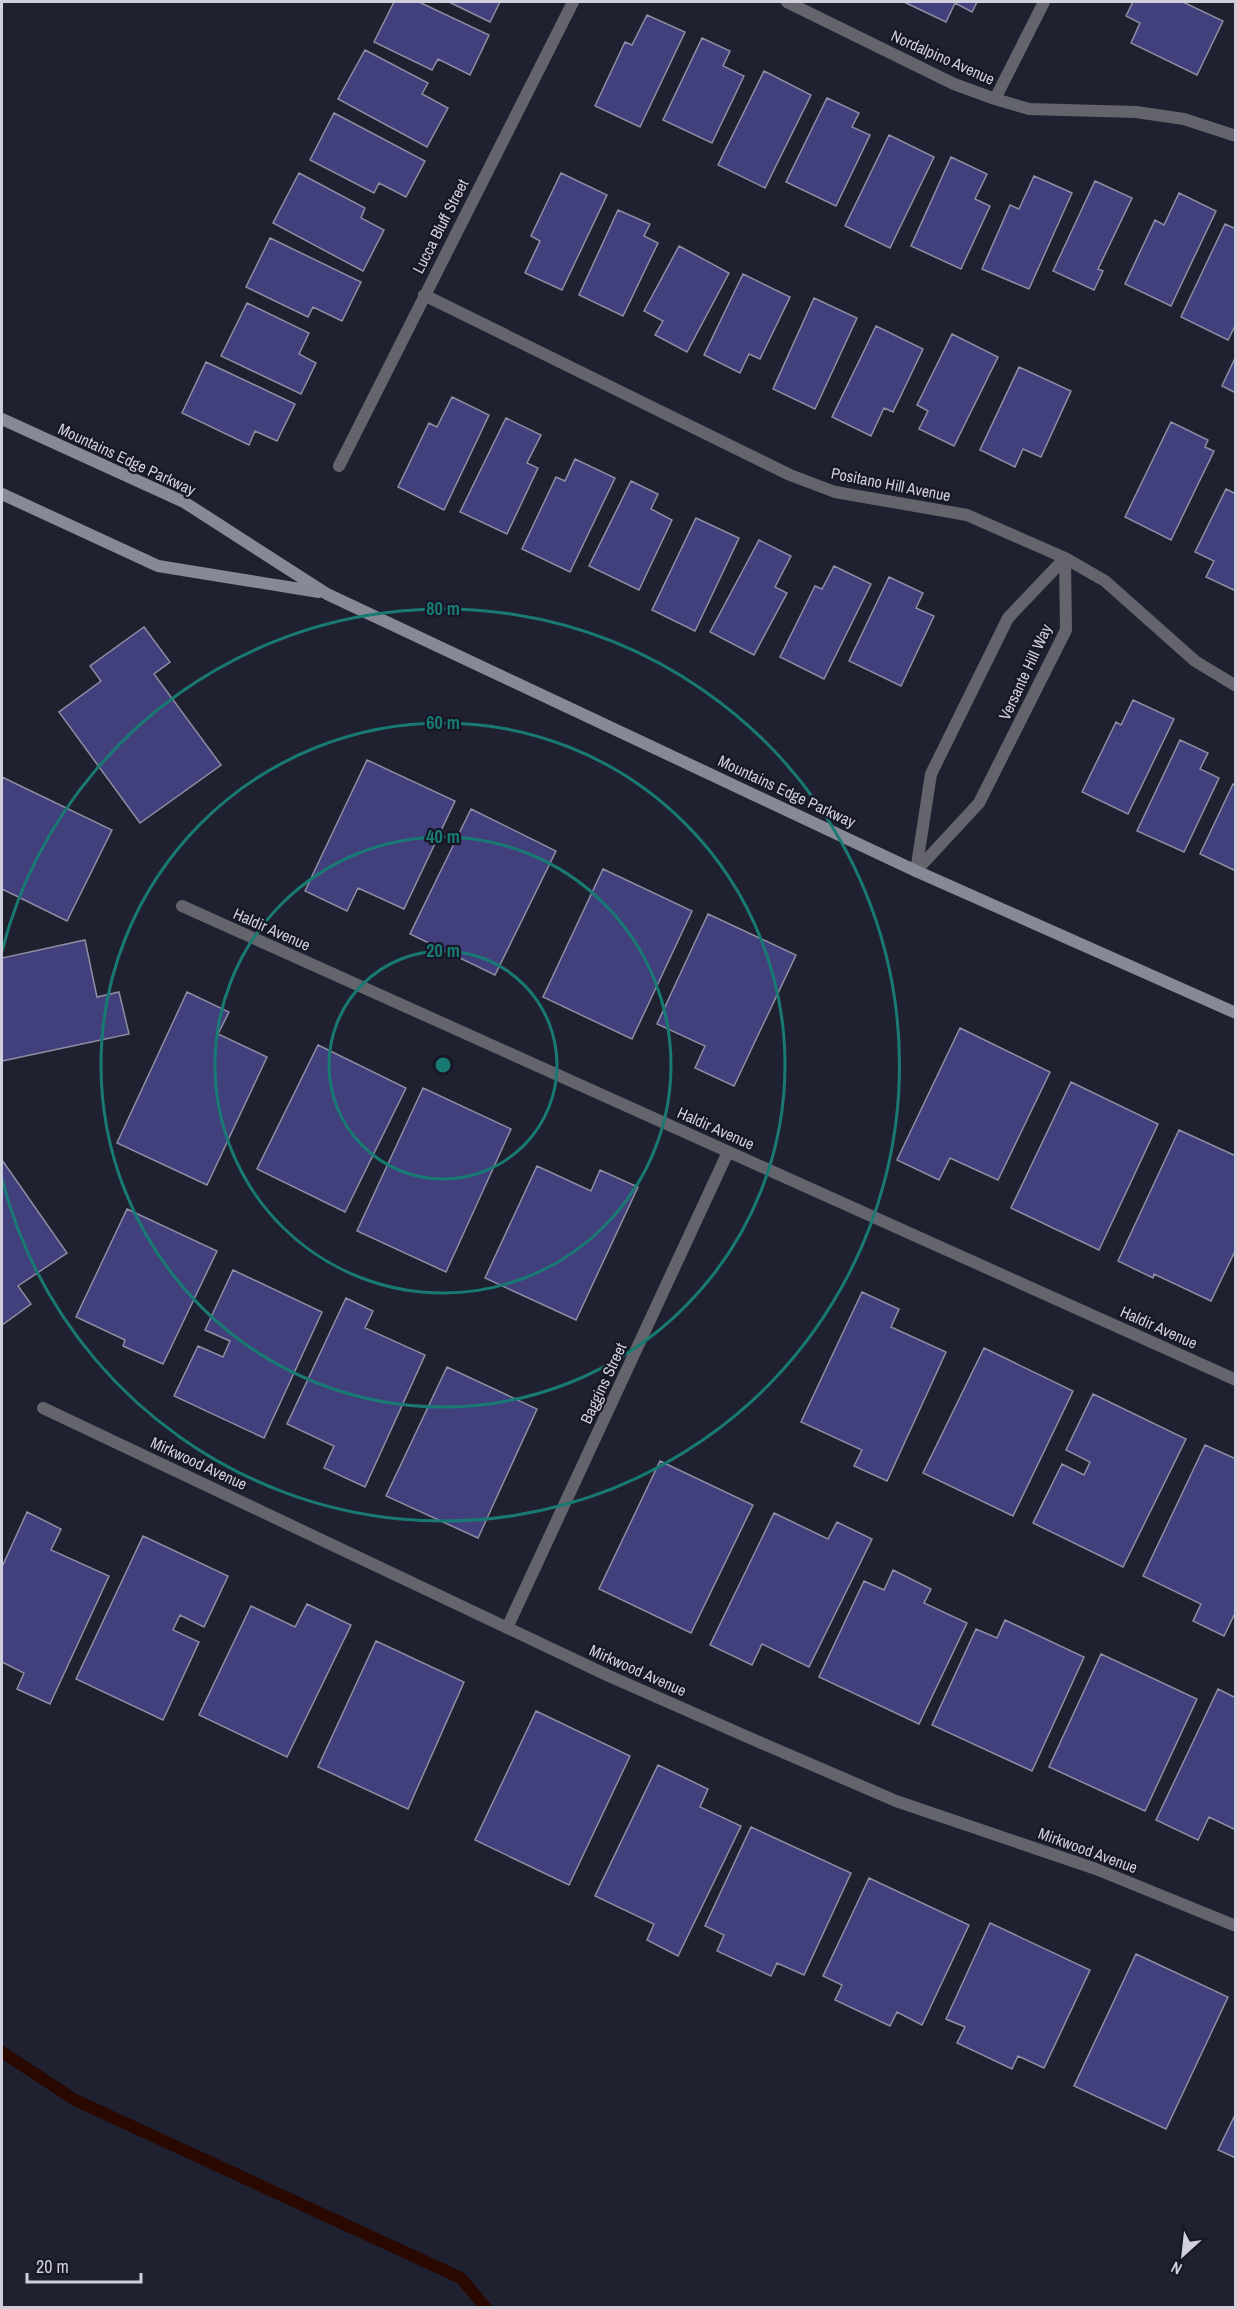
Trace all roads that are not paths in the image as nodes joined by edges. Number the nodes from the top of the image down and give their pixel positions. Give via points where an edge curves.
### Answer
1 (573, 2) edge
2 (787, 2) edge
3 (1044, 2) edge
4 (995, 99) junction
5 (1236, 136) edge
6 (424, 295) junction
7 (2, 419) edge
8 (339, 466) dead end
9 (2, 494) edge
10 (1065, 558) junction
11 (327, 594) junction
12 (1236, 686) edge
13 (916, 871) junction
14 (182, 906) dead end
15 (1236, 1013) edge
16 (728, 1152) junction
17 (1236, 1380) edge
18 (43, 1408) dead end
19 (507, 1628) junction
20 (1236, 1926) edge

1 - 6 street, Lucca Bluff Street
2 - 4 street, Nordalpino Avenue via 954,84
3 - 4 street
4 - 5 street, Nordalpino Avenue via 1029,108 1136,112 1174,118
6 - 8 street, Lucca Bluff Street
6 - 10 street, Positano Hill Avenue via 790,475 835,492 968,515
7 - 11 street, Mountains Edge Parkway via 184,502
9 - 11 street, Mountains Edge Parkway via 158,566
10 - 12 street, Positano Hill Avenue via 1105,580 1194,661
10 - 13 street, Versante Hill Way via 1008,618 931,774
10 - 13 street, Versante Hill Way via 1066,630 979,803
11 - 13 street, Mountains Edge Parkway
13 - 15 street, Mountains Edge Parkway
14 - 16 street, Haldir Avenue
16 - 17 street, Haldir Avenue
16 - 19 street, Baggins Street
18 - 19 street, Mirkwood Avenue
19 - 20 street, Mirkwood Avenue via 896,1801 1096,1869

